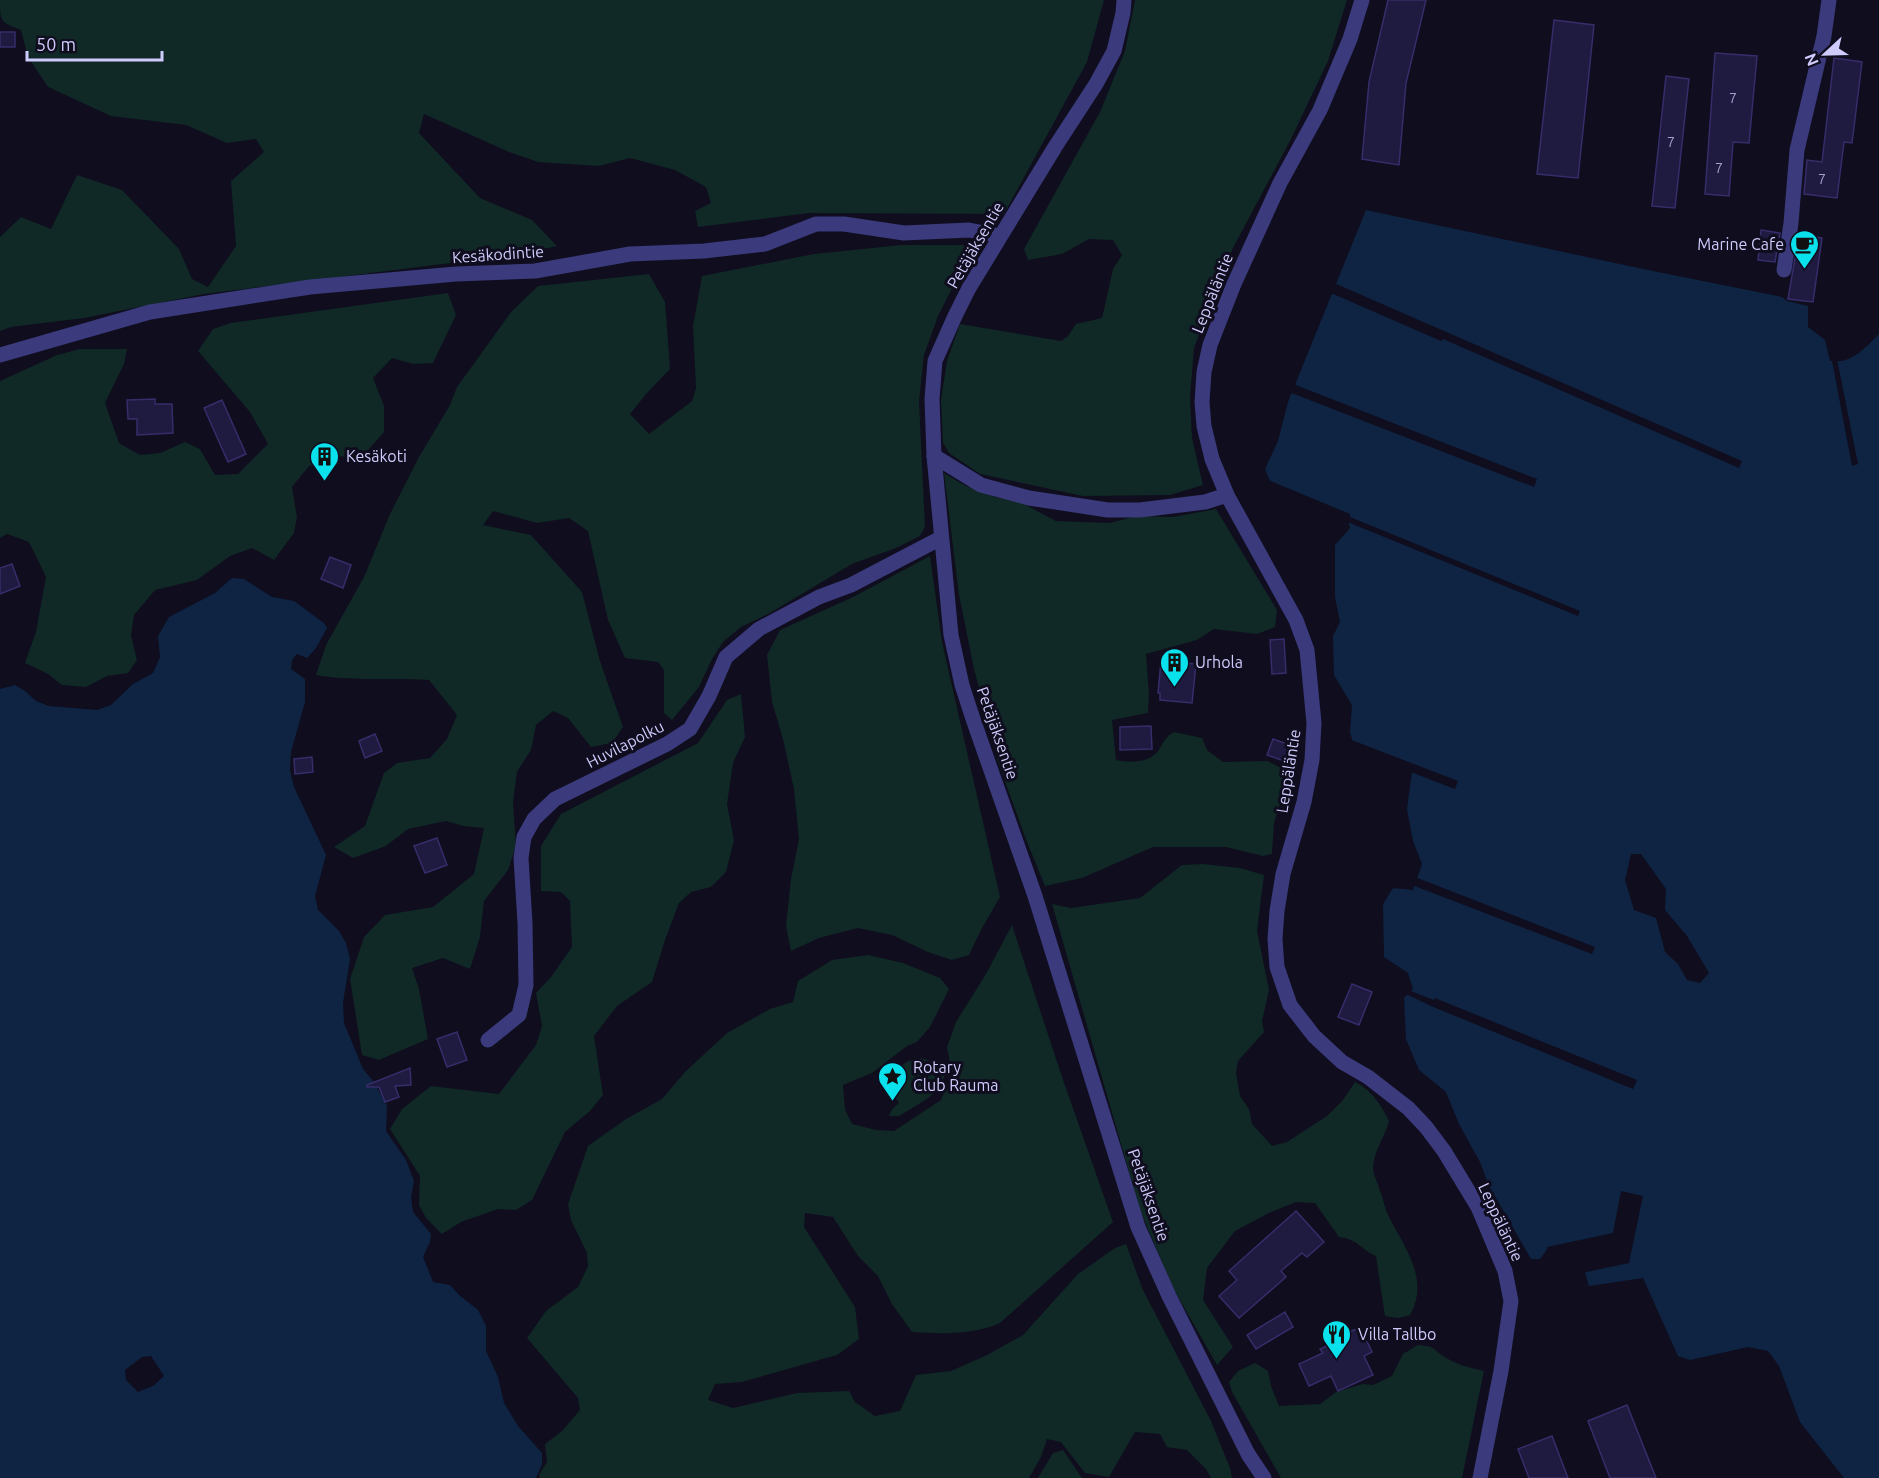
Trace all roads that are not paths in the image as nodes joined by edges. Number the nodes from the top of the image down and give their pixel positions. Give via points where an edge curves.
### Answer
1 (1124, 0) edge
2 (1362, 0) edge
3 (1829, 0) edge
4 (1000, 236) junction
5 (1784, 270) dead end
6 (0, 355) edge
7 (933, 456) junction
8 (1227, 495) junction
9 (941, 538) junction
10 (489, 1040) dead end
11 (1264, 1478) edge
12 (1480, 1478) edge

1 - 4 street, Petäjäksentie via 1114,51
2 - 8 street, Leppäläntie via 1320,110 1280,183 1210,345 1204,372 1204,426
3 - 5 street via 1797,150
4 - 6 street, Kesäkodintie via 969,230 904,233 816,224 765,244 630,254 535,271 309,287 150,312
4 - 7 street, Petäjäksentie via 954,316 935,362
7 - 8 street via 981,485 1029,498 1108,510 1205,502
7 - 9 street, Petäjäksentie
8 - 12 street, Leppäläntie via 1296,620 1307,650 1311,681 1312,760 1276,911 1277,967 1290,1005 1335,1056 1408,1108 1426,1127 1478,1207 1505,1271 1511,1301
9 - 10 street, Huvilapolku via 759,629 726,657 690,729 658,749 555,799 534,819 524,837 521,858 526,985 519,1015
9 - 11 street, Petäjäksentie via 951,635 962,685 1035,896 1138,1227 1248,1454

